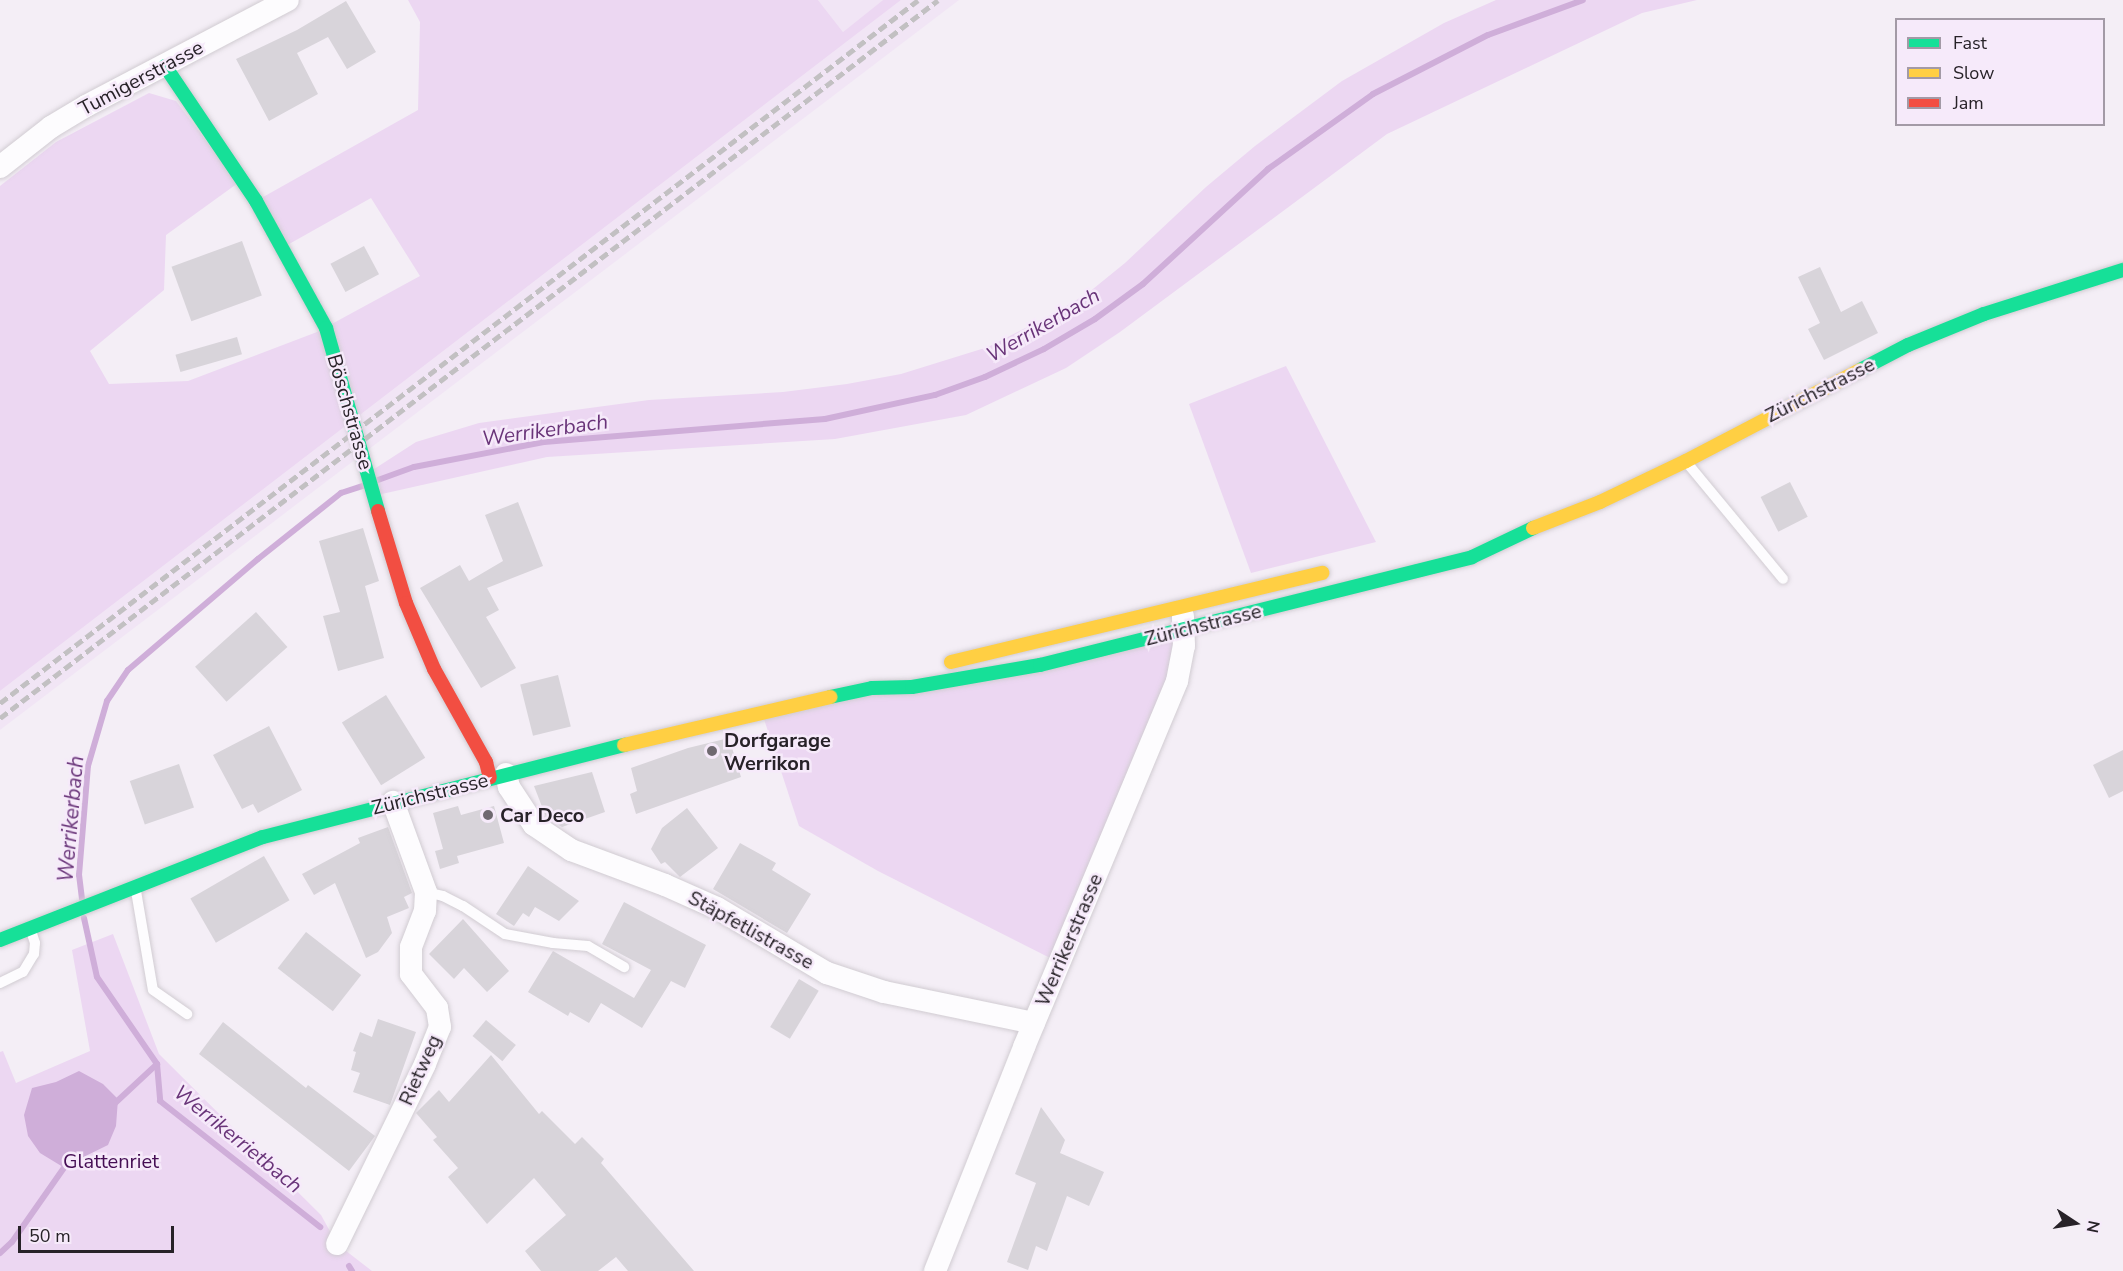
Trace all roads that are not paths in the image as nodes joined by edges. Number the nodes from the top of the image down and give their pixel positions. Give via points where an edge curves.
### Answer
1 (288, 0) edge
2 (165, 66) junction
3 (0, 167) edge
4 (2123, 270) edge
5 (1686, 461) junction
6 (1526, 530) junction
7 (1486, 536) dead end
8 (1339, 570) dead end
9 (1783, 579) dead end
10 (1182, 606) junction
11 (1185, 630) junction
12 (941, 664) dead end
13 (907, 673) dead end
14 (872, 688) junction
15 (498, 776) junction
16 (393, 802) junction
17 (135, 888) junction
18 (426, 892) junction
19 (30, 928) junction
20 (0, 940) edge
21 (624, 967) dead end
22 (0, 983) edge
23 (187, 1014) dead end
24 (1034, 1023) junction
25 (337, 1244) dead end
26 (935, 1271) edge

1 - 2 street, Tumigerstrasse
2 - 3 street, Tumigerstrasse via 51,127
2 - 15 main road, Böschstrasse via 256,201 326,328 406,603 434,669 486,762
4 - 5 main road, Zürichstrasse via 1984,314 1908,345
5 - 6 main road, Zürichstrasse via 1600,502
5 - 9 lane
6 - 7 main road, Zürichstrasse
6 - 11 main road, Zürichstrasse via 1472,557
8 - 10 main road, Zürichstrasse
10 - 11 street, Werrikerstrasse
10 - 12 main road, Zürichstrasse
11 - 14 main road, Zürichstrasse via 978,677 912,687
11 - 24 street, Werrikerstrasse via 1177,681
13 - 14 main road, Zürichstrasse
14 - 15 main road, Zürichstrasse
15 - 16 main road, Zürichstrasse
15 - 24 street, Stäpfetlistrasse via 534,825 572,850 717,908 827,973 884,992
16 - 17 main road, Zürichstrasse via 263,837
16 - 18 street, Rietweg
17 - 19 main road, Zürichstrasse
17 - 23 lane via 153,990
18 - 21 lane via 463,906 506,934 588,946
18 - 25 street, Rietweg via 425,911 411,947 411,974 437,1008 440,1027
19 - 20 main road, Zürichstrasse
19 - 22 lane via 34,954 23,972
24 - 26 street, Werrikerstrasse

